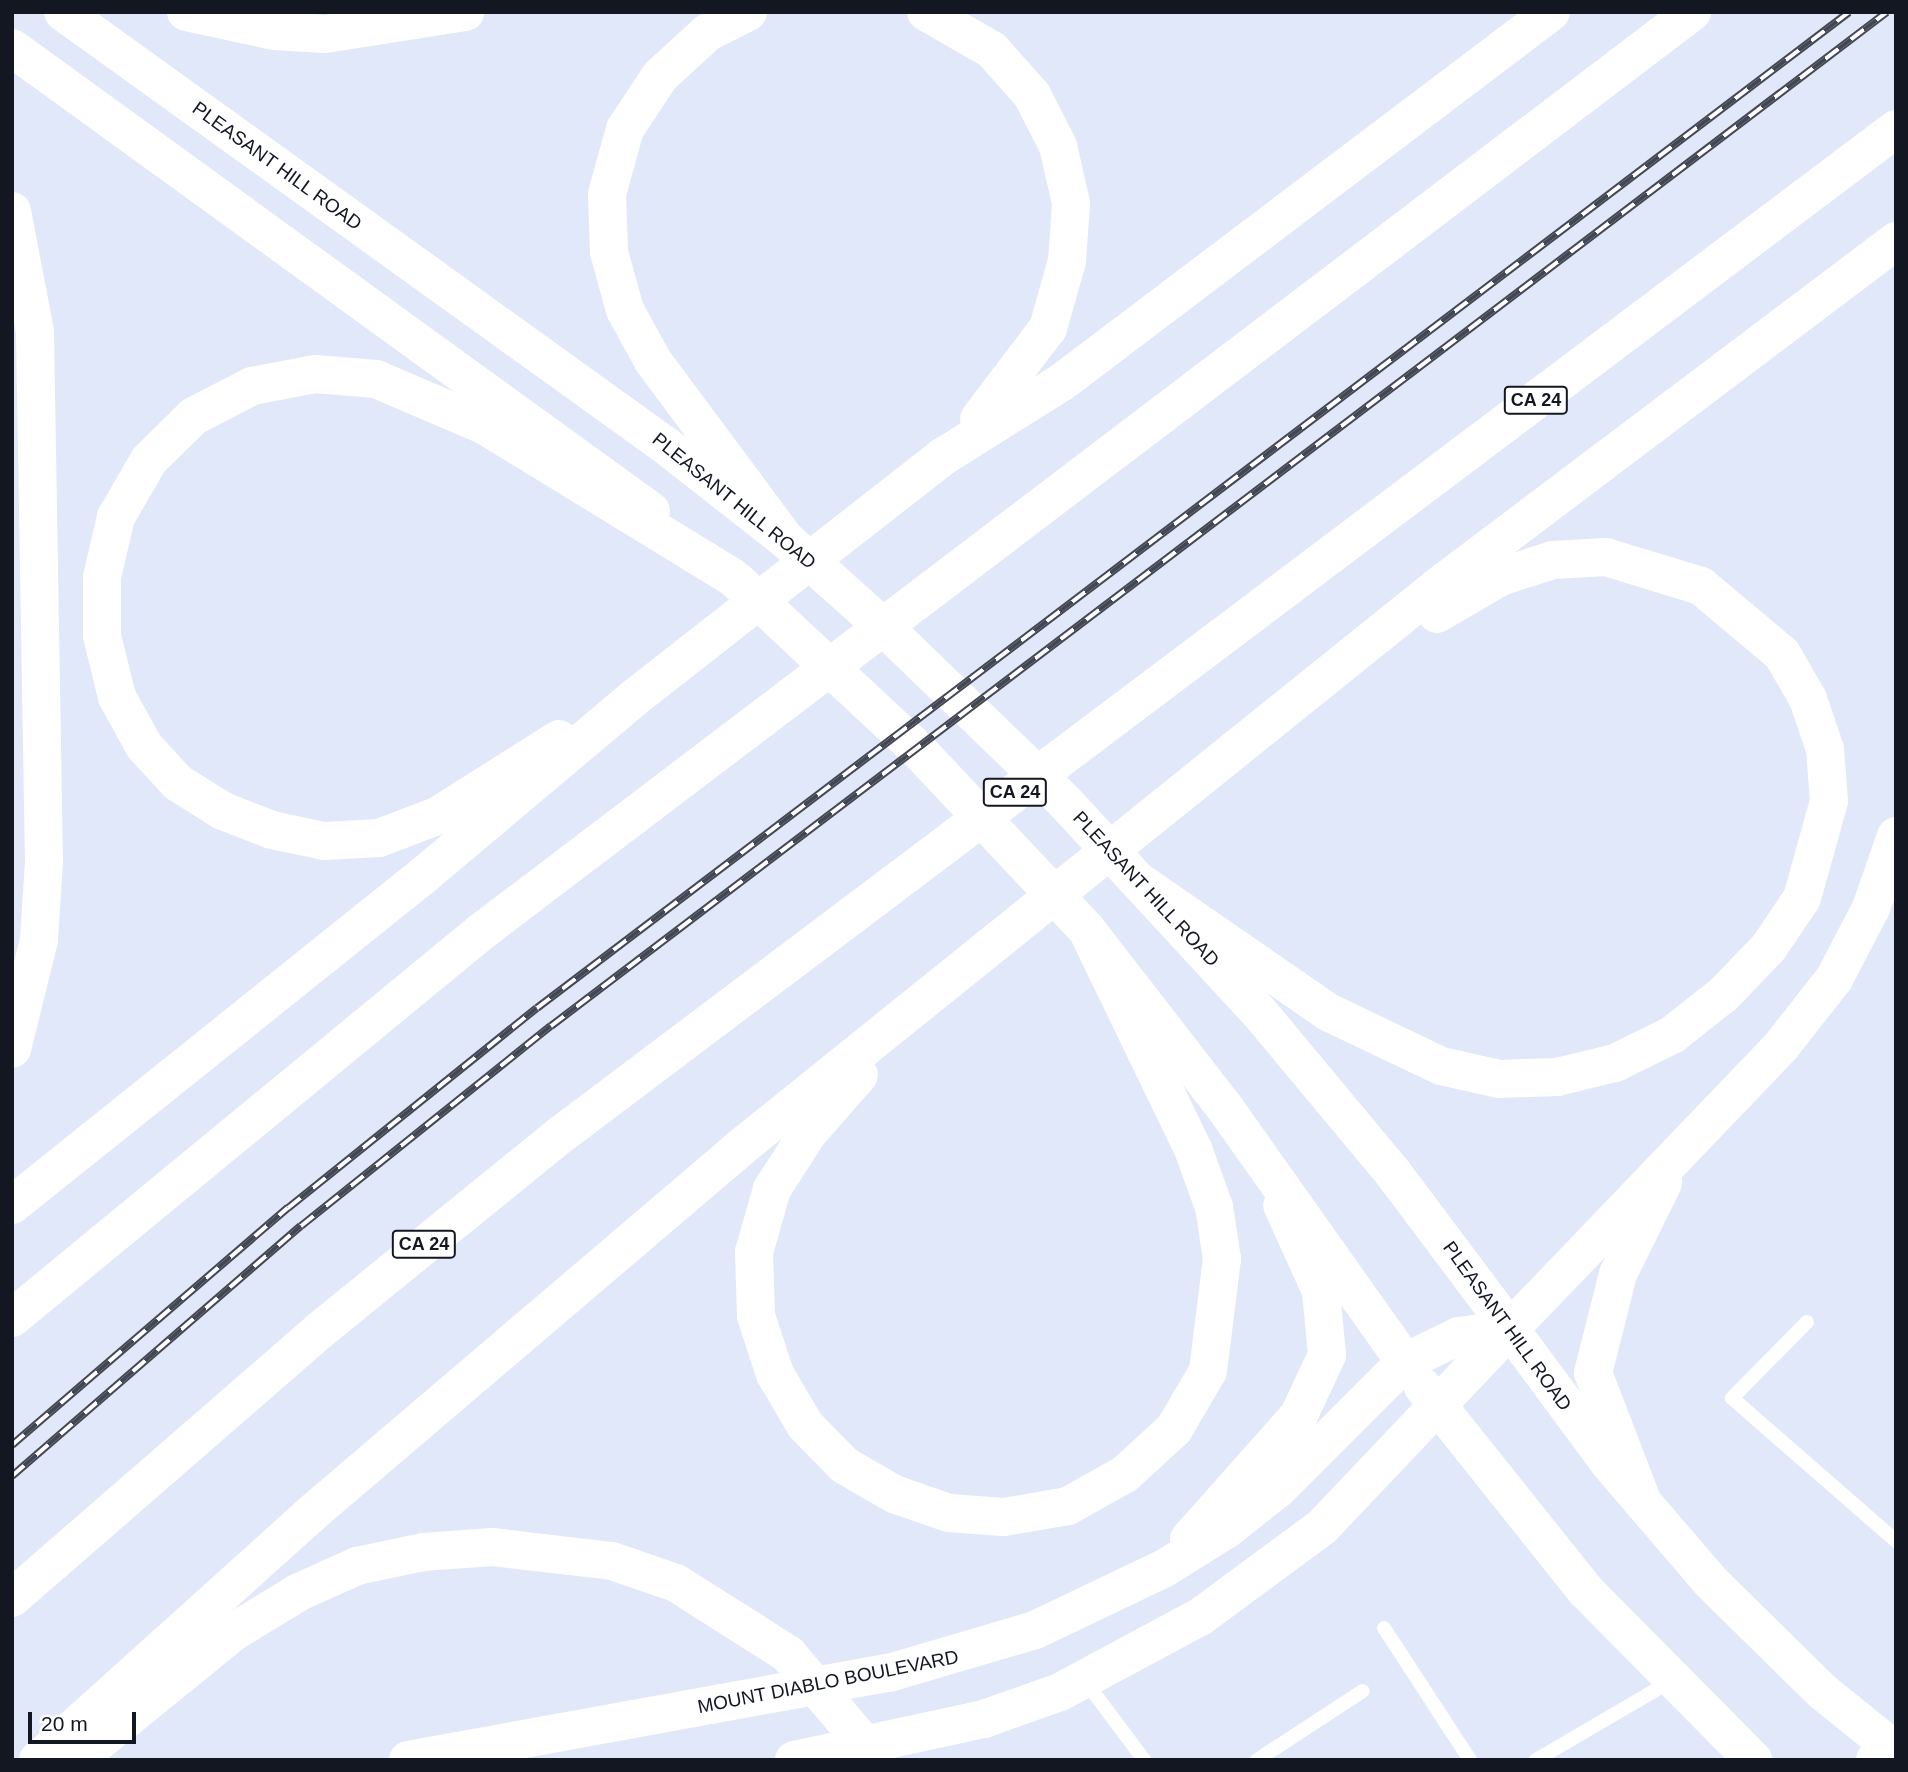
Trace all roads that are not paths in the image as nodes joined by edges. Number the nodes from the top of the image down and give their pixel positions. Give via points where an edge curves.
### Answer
1 (63, 12) edge
2 (186, 12) edge
3 (465, 12) edge
4 (748, 12) edge
5 (926, 12) edge
6 (1551, 12) edge
7 (1692, 12) edge
8 (12, 48) edge
9 (1896, 129) edge
10 (12, 211) edge
11 (1896, 241) edge
12 (944, 456) junction
13 (785, 539) junction
14 (732, 577) junction
15 (634, 698) junction
16 (1246, 745) junction
17 (1896, 836) edge
18 (1141, 883) junction
19 (1087, 930) junction
20 (930, 995) junction
21 (12, 1049) edge
22 (1263, 1161) junction
23 (1670, 1167) junction
24 (12, 1205) edge
25 (12, 1318) edge
26 (1807, 1322) dead end
27 (1510, 1329) junction
28 (1405, 1362) junction
29 (1437, 1407) junction
30 (1643, 1503) junction
31 (1896, 1542) edge
32 (1165, 1568) junction
33 (12, 1598) edge
34 (1384, 1628) dead end
35 (1084, 1680) junction
36 (1671, 1681) junction
37 (1363, 1691) dead end
38 (1886, 1752) edge
39 (38, 1760) edge
40 (76, 1760) edge
41 (408, 1760) edge
42 (794, 1760) edge
43 (878, 1760) edge
44 (1144, 1760) edge
45 (1257, 1760) edge
46 (1470, 1760) edge
47 (1536, 1760) edge
48 (1753, 1760) edge

1 - 13 main road, PLEASANT HILL ROAD via 665,445
2 - 3 main road via 274,31 326,34
4 - 13 main road via 707,33 660,76 625,129 607,194 609,252 625,310 653,361
5 - 12 main road via 992,50 1032,95 1058,146 1071,203 1067,261 1048,328 1015,380
6 - 12 main road via 1062,382
7 - 25 main road via 703,761 327,1053
8 - 14 main road via 523,414
9 - 33 main road, CA 24 via 853,913 441,1230
10 - 21 main road via 35,332 44,862 39,940
11 - 16 main road via 1436,588
12 - 15 main road
13 - 18 main road, PLEASANT HILL ROAD via 983,721
14 - 15 main road via 484,425 376,379 315,374 252,386 194,416 149,460 116,517 102,577 102,636 117,697 144,746 178,783 223,811 272,830 324,841 379,838 437,816 519,761
14 - 19 main road via 909,740
15 - 24 main road via 424,875
16 - 18 main road via 1500,577 1553,560 1606,557 1701,586 1782,654 1821,737 1829,801 1802,898 1769,947 1724,994 1672,1035 1615,1063 1557,1077 1499,1079 1441,1066 1388,1043 1328,1012
16 - 20 main road
17 - 23 main road via 1871,908 1834,979
18 - 27 main road, PLEASANT HILL ROAD via 1334,1101
19 - 20 main road via 1193,1149 1214,1207 1222,1259 1208,1371 1174,1429 1125,1475 1068,1506 1004,1517 949,1513 894,1494 844,1465 805,1425 775,1374 756,1316 754,1252 772,1189 808,1133
19 - 22 main road
20 - 39 main road via 383,1451
22 - 28 main road
22 - 32 main road via 1321,1291 1327,1355 1299,1415
23 - 27 main road
23 - 30 main road via 1639,1242 1618,1274 1594,1373
26 - 31 lane via 1732,1398
27 - 28 main road, MOUNT DIABLO BOULEVARD via 1460,1336
27 - 29 main road
27 - 30 main road, PLEASANT HILL ROAD
28 - 29 main road
28 - 32 main road, MOUNT DIABLO BOULEVARD via 1279,1488
29 - 35 main road via 1322,1527 1262,1575
29 - 36 main road via 1533,1530
30 - 38 main road, PLEASANT HILL ROAD via 1760,1634
32 - 41 main road, MOUNT DIABLO BOULEVARD via 1035,1630 964,1656
34 - 46 lane
35 - 42 main road via 984,1719
35 - 44 lane
36 - 47 lane
36 - 48 main road
37 - 45 lane
40 - 43 main road via 235,1631 357,1566 423,1552 551,1549 676,1583 788,1654

